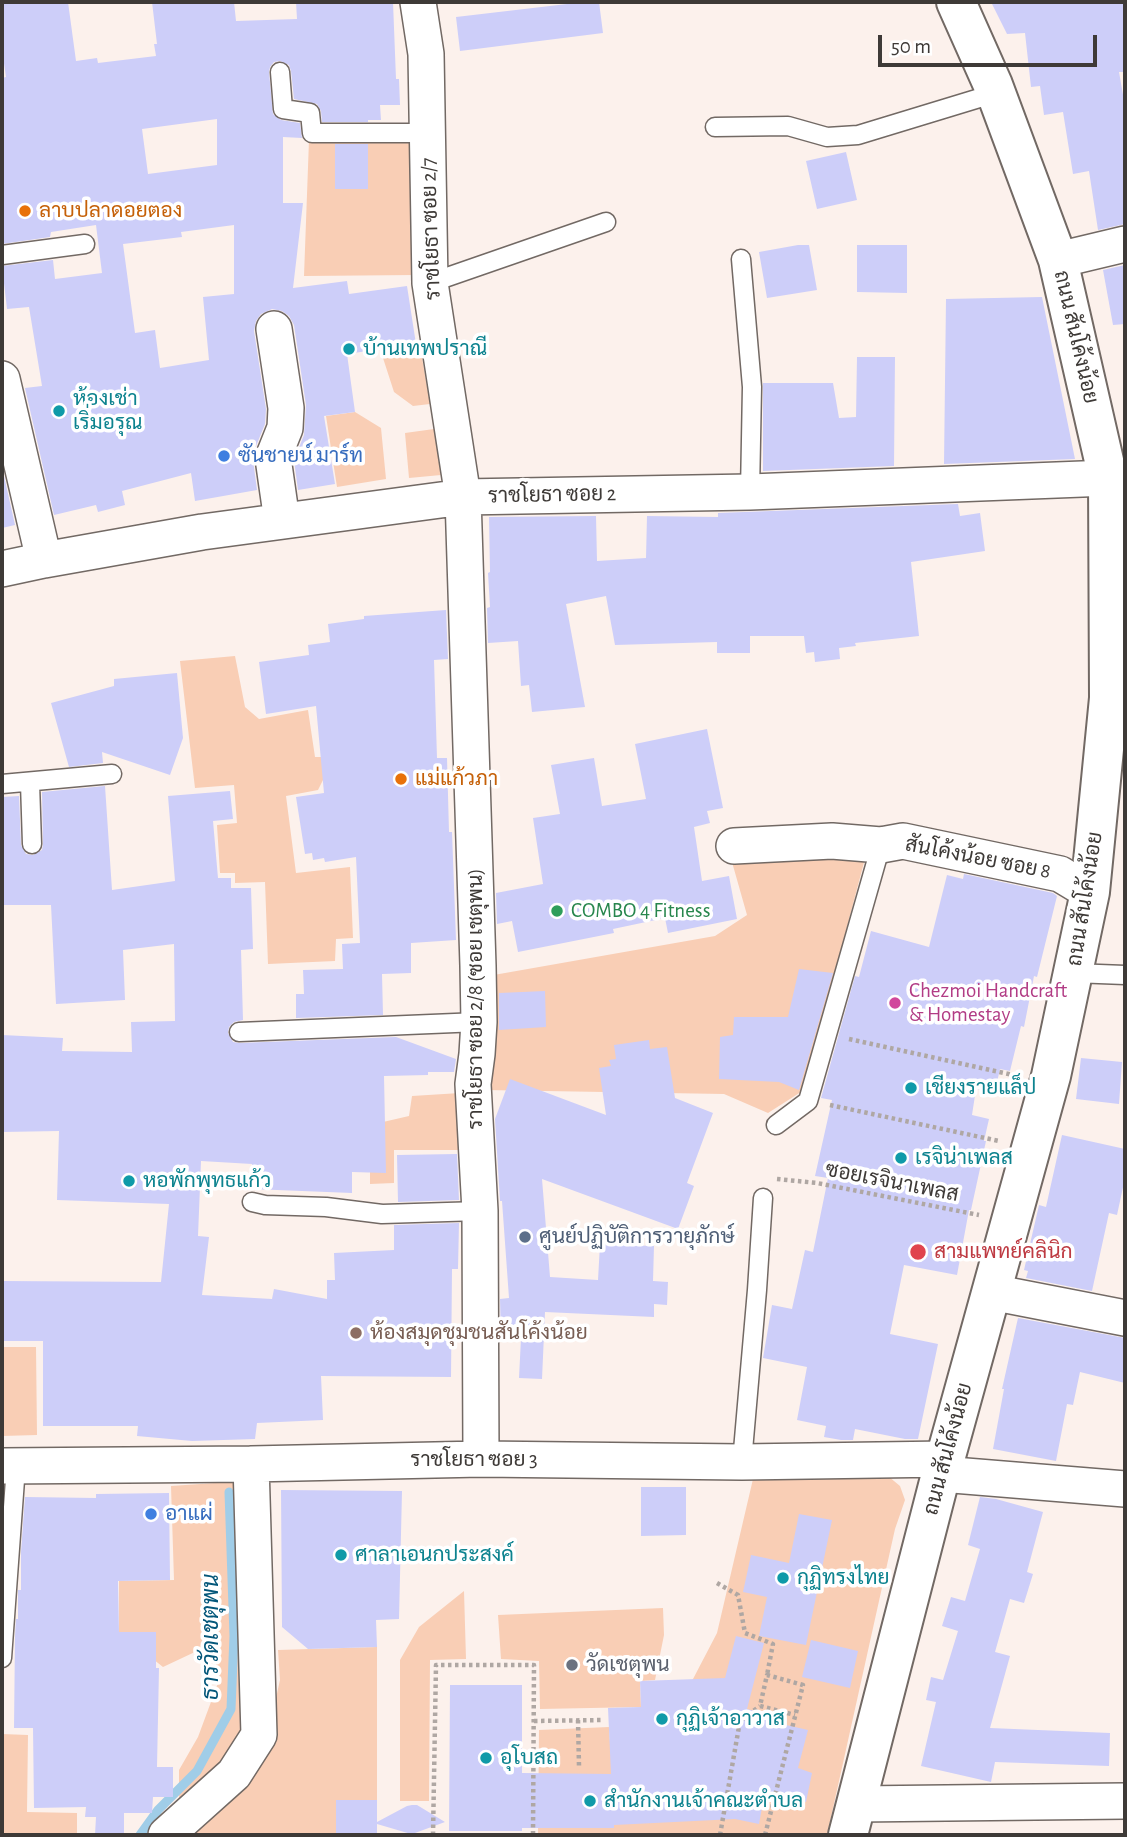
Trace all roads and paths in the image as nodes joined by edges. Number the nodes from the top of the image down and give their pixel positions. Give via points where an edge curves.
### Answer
1 (418, 2) edge
2 (956, 2) edge
3 (280, 72) dead end
4 (996, 93) junction
5 (715, 127) dead end
6 (427, 134) junction
7 (606, 222) dead end
8 (85, 244) dead end
9 (1125, 244) edge
10 (2, 256) edge
11 (741, 259) dead end
12 (1058, 260) junction
13 (430, 284) junction
14 (274, 329) dead end
15 (2, 379) edge
16 (1108, 478) junction
17 (750, 492) junction
18 (463, 496) junction
19 (282, 521) junction
20 (1117, 530) edge
21 (44, 560) junction
22 (2, 569) edge
23 (112, 774) dead end
24 (30, 783) junction
25 (2, 784) edge
26 (32, 844) dead end
27 (881, 845) junction
28 (734, 846) dead end
29 (1090, 892) junction
30 (1073, 973) junction
31 (1125, 975) edge
32 (479, 1022) junction
33 (239, 1032) dead end
34 (827, 1034) junction
35 (1049, 1082) junction
36 (808, 1101) junction
37 (776, 1125) dead end
38 (1031, 1147) junction
39 (766, 1178) dead end
40 (763, 1198) dead end
41 (252, 1202) dead end
42 (480, 1211) junction
43 (1010, 1223) junction
44 (991, 1292) junction
45 (1125, 1318) edge
46 (481, 1459) junction
47 (742, 1462) junction
48 (251, 1464) junction
49 (9, 1466) edge
50 (943, 1466) junction
51 (1125, 1489) edge
52 (717, 1583) dead end
53 (2, 1658) edge
54 (767, 1675) junction
55 (760, 1706) junction
56 (795, 1715) junction
57 (578, 1720) junction
58 (603, 1720) dead end
59 (534, 1721) junction
60 (579, 1766) dead end
61 (1125, 1801) edge
62 (852, 1819) edge
63 (166, 1835) edge
64 (433, 1835) edge
65 (533, 1835) edge
66 (720, 1835) edge
67 (765, 1835) edge

1 - 6 street, ราชโยธา ซอย 2/7 via 426,54
2 - 4 street, ถนน สันโค้งน้อย
3 - 6 lane via 283,109 310,113 312,133
4 - 5 lane via 858,135 827,136 788,126
4 - 12 street, ถนน สันโค้งน้อย
6 - 13 street, ราชโยธา ซอย 2/7
7 - 13 lane
8 - 10 lane
9 - 12 street
11 - 17 lane via 751,387
12 - 16 street, ถนน สันโค้งน้อย
13 - 18 street, ราชโยธา ซอย 2/7
14 - 19 street via 286,408 285,428 273,458
15 - 21 street
16 - 17 street, ราชโยธา ซอย 2
16 - 20 street, ถนน สันโค้งน้อย
17 - 18 street, ราชโยธา ซอย 2
18 - 19 street, ราชโยธา ซอย 2
18 - 32 street, ราชโยธา ซอย 2/8 (ซอย เชตุพน)
19 - 21 street, ราชโยธา ซอย 2
20 - 29 street, ถนน สันโค้งน้อย via 1109,698
21 - 22 street, ราชโยธา ซอย 2
23 - 24 lane
24 - 25 lane
24 - 26 lane
27 - 28 street, สันโค้งน้อย ซอย 8 via 832,841
27 - 29 street, สันโค้งน้อย ซอย 8 via 903,841 1060,874
27 - 34 lane
29 - 30 street, ถนน สันโค้งน้อย
30 - 31 lane
30 - 35 street, ถนน สันโค้งน้อย
32 - 33 lane
32 - 42 street, ราชโยธา ซอย 2/8 (ซอย เชตุพน) via 472,1084
34 - 35 path
34 - 36 lane
35 - 38 street, ถนน สันโค้งน้อย
36 - 37 lane
36 - 38 path
38 - 43 street, ถนน สันโค้งน้อย
39 - 43 path, ซอยเรจินาเพลส
40 - 47 lane
41 - 42 lane via 382,1214
42 - 46 street, ราชโยธา ซอย 2/8 (ซอย เชตุพน)
43 - 44 street, ถนน สันโค้งน้อย
44 - 45 street
44 - 50 street, ถนน สันโค้งน้อย
46 - 47 street, ราชโยธา ซอย 3
46 - 48 street, ราชโยธา ซอย 3
47 - 50 street, ราชโยธา ซอย 3
48 - 49 street, ราชโยธา ซอย 3
48 - 63 street via 259,1735 233,1774
49 - 53 lane
50 - 51 street, ราชโยธา ซอย 3
50 - 62 street, ถนน สันโค้งน้อย
52 - 54 path via 738,1595 745,1633 774,1644
54 - 55 path
54 - 56 path via 803,1685
55 - 56 path
55 - 66 path via 740,1721
56 - 67 path
57 - 58 path
57 - 59 path
57 - 60 path
59 - 64 path via 534,1665 436,1665
59 - 65 path
61 - 62 street

